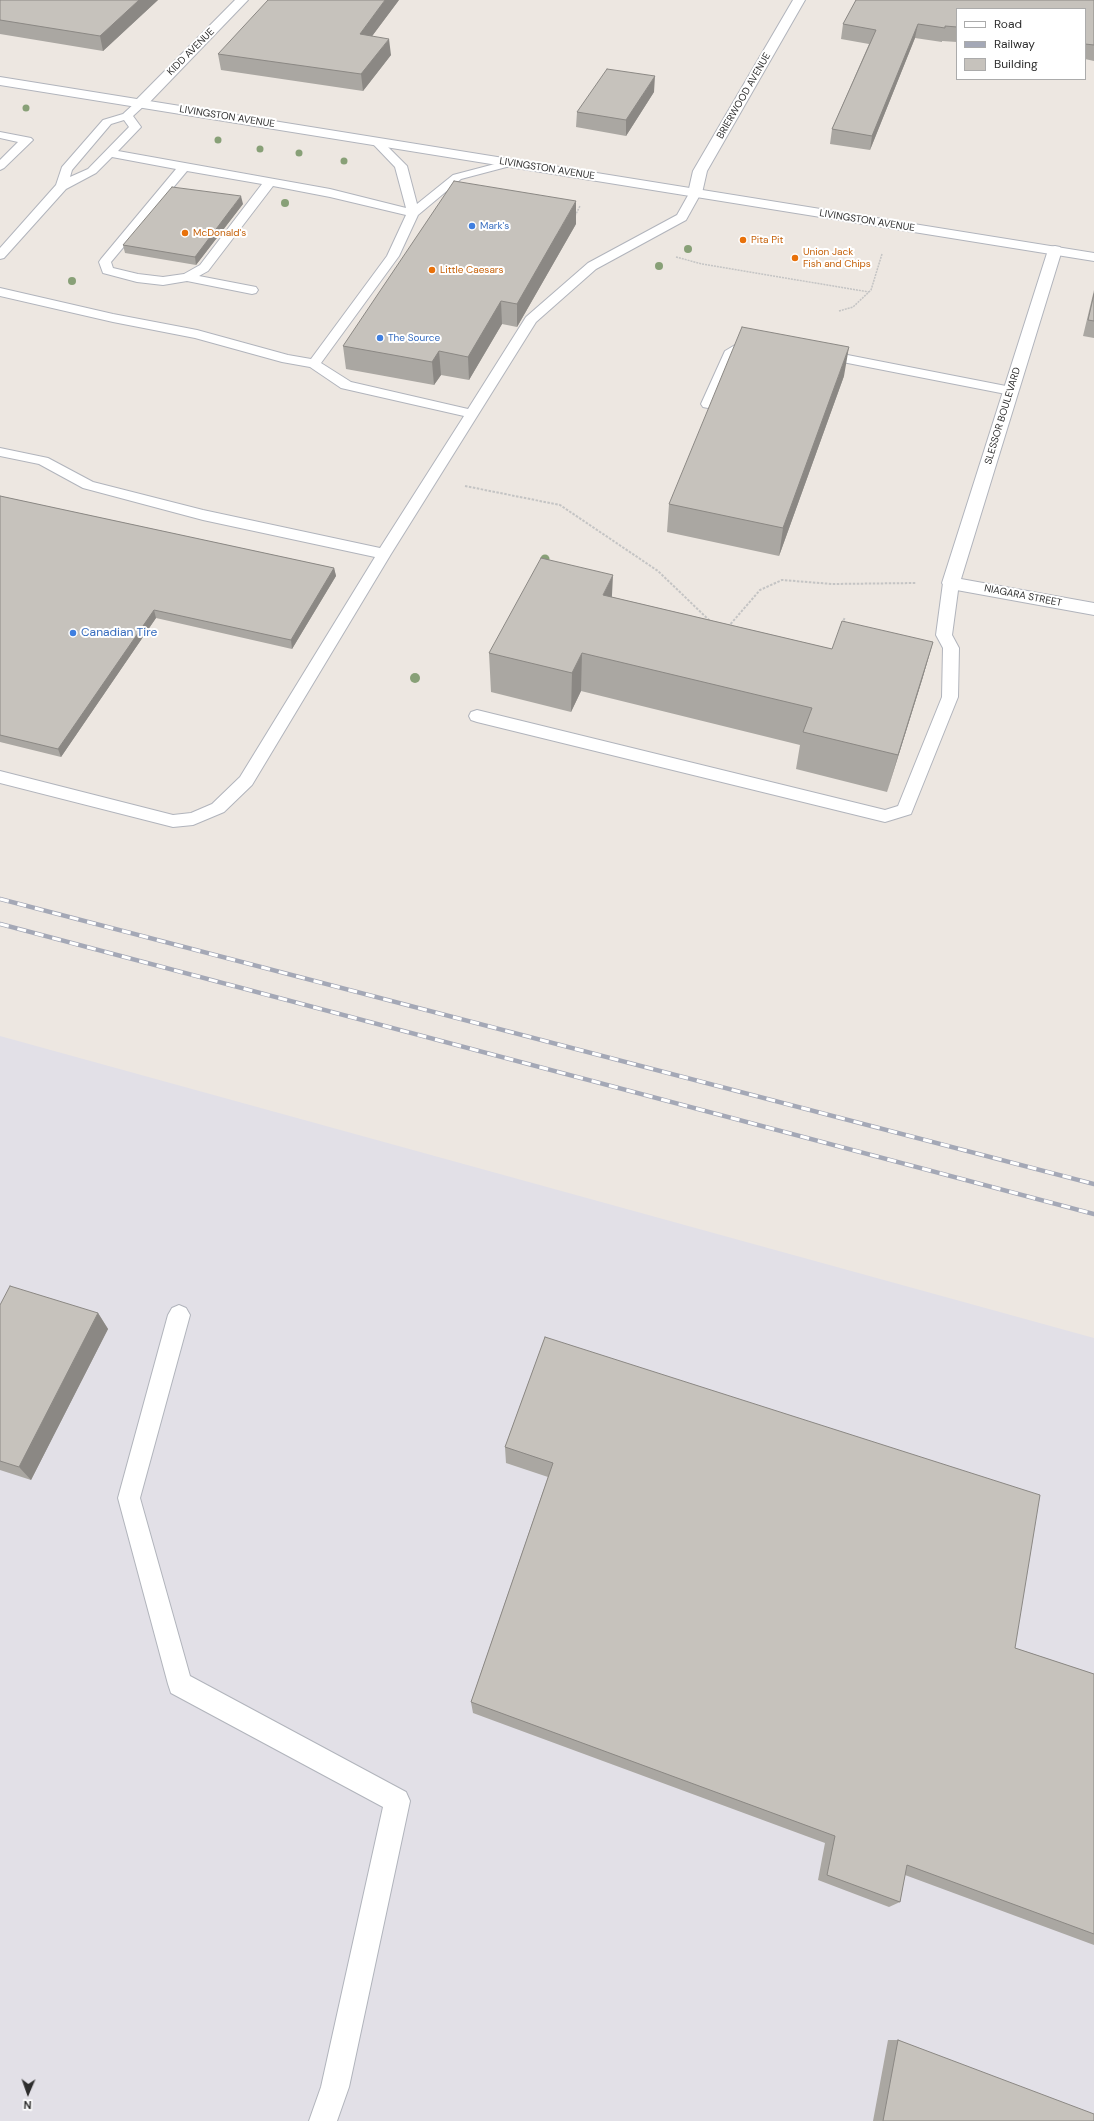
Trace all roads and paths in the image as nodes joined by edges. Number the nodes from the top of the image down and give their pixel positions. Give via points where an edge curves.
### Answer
1 (242, 0) edge
2 (799, 0) edge
3 (0, 81) edge
4 (140, 104) junction
5 (127, 116) junction
6 (0, 135) edge
7 (377, 142) junction
8 (110, 153) junction
9 (510, 163) junction
10 (0, 166) edge
11 (184, 168) junction
12 (270, 182) junction
13 (62, 186) junction
14 (695, 194) junction
15 (583, 200) dead end
16 (413, 213) junction
17 (573, 219) edge
18 (879, 250) dead end
19 (1055, 250) junction
20 (0, 255) edge
21 (672, 256) dead end
22 (1094, 257) edge
23 (187, 277) junction
24 (252, 290) dead end
25 (0, 292) edge
26 (869, 292) junction
27 (839, 311) dead end
28 (765, 343) edge
29 (812, 352) edge
30 (314, 364) junction
31 (1011, 391) junction
32 (708, 404) dead end
33 (473, 414) junction
34 (0, 452) edge
35 (432, 480) junction
36 (384, 554) junction
37 (951, 583) junction
38 (1094, 609) edge
39 (845, 617) dead end
40 (712, 623) edge
41 (727, 628) edge
42 (839, 631) edge
43 (477, 716) dead end
44 (0, 777) edge
45 (180, 1316) dead end
46 (323, 2121) edge

1 - 4 street, KIDD AVENUE
2 - 14 street, BRIERWOOD AVENUE via 700,171
3 - 4 street, LIVINGSTON AVENUE
4 - 5 lane
4 - 7 street, LIVINGSTON AVENUE
5 - 8 lane via 135,127
5 - 13 lane via 107,122 66,169
6 - 10 lane via 26,140
7 - 9 street, LIVINGSTON AVENUE
7 - 16 lane via 401,166
8 - 11 lane
8 - 13 lane via 92,171
9 - 14 street, LIVINGSTON AVENUE
9 - 16 lane via 457,177 440,188
11 - 12 lane
11 - 23 lane via 105,262 105,266 107,270 137,278 163,280
12 - 16 lane
12 - 23 lane via 204,268
13 - 20 lane
14 - 19 street, LIVINGSTON AVENUE
14 - 33 lane via 682,217 592,266 531,320
15 - 17 path
16 - 30 lane via 393,256
18 - 26 path via 883,253
19 - 22 street, LIVINGSTON AVENUE
19 - 31 street, SLESSOR BOULEVARD
21 - 26 path via 702,264
23 - 24 lane
25 - 30 lane via 112,318 197,334
26 - 27 path via 853,307
28 - 32 lane via 750,340 732,351
29 - 31 lane
30 - 33 lane via 346,385
31 - 37 street, SLESSOR BOULEVARD
33 - 35 lane
34 - 36 lane via 43,461 88,485 202,515
35 - 36 lane
35 - 40 path via 560,505 658,571
36 - 44 lane via 246,781 218,808 193,819 173,821
37 - 38 street, NIAGARA STREET
37 - 41 path via 832,584 782,580 760,590
37 - 43 lane via 944,635 951,648 950,697 905,810 885,816
39 - 42 path
45 - 46 lane via 129,1498 180,1684 397,1801 335,2087

